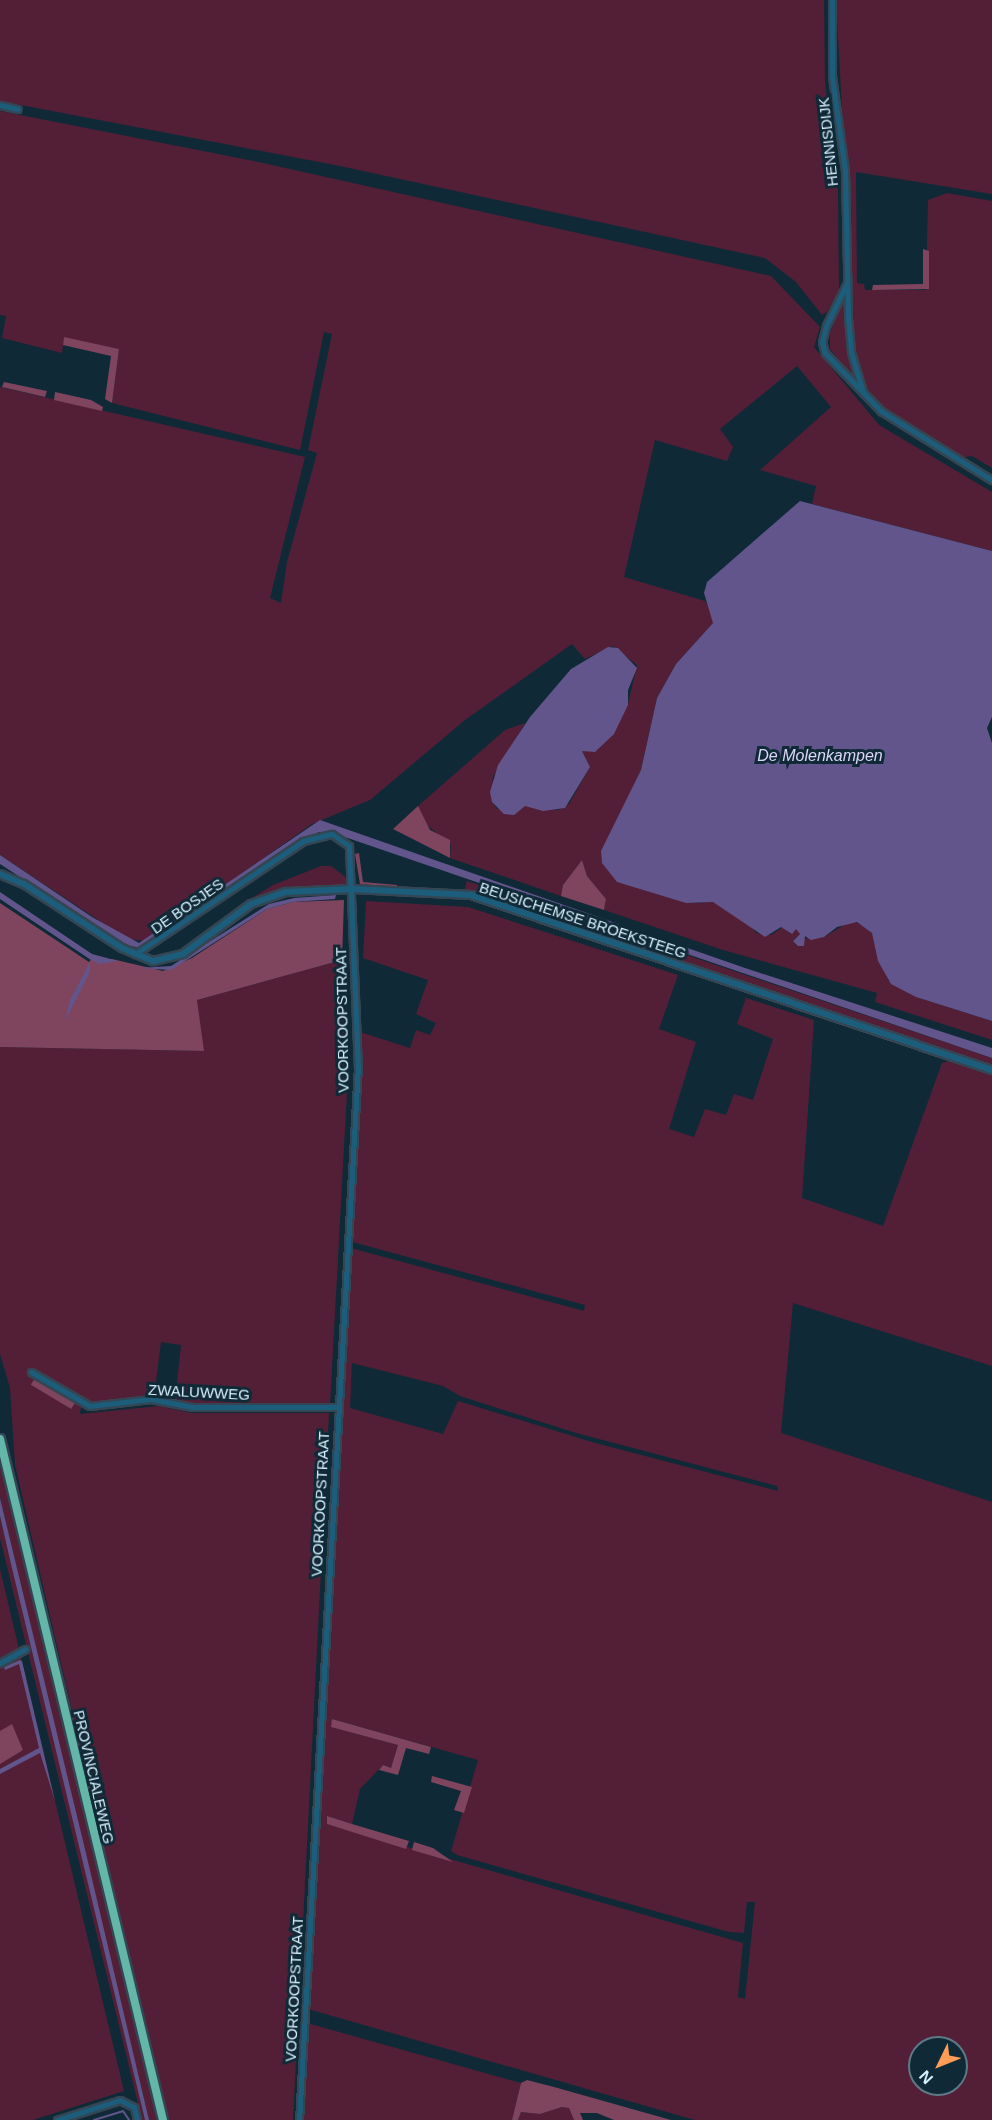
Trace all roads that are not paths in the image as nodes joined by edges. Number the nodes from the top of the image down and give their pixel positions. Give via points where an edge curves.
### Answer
1 (832, 0) edge
2 (0, 105) edge
3 (18, 109) dead end
4 (848, 281) junction
5 (863, 392) junction
6 (992, 480) edge
7 (0, 874) edge
8 (353, 889) junction
9 (134, 954) junction
10 (992, 1070) edge
11 (31, 1372) dead end
12 (338, 1407) junction
13 (0, 1439) edge
14 (25, 1649) dead end
15 (0, 1663) edge
16 (57, 2120) edge
17 (137, 2120) edge
18 (163, 2120) edge
19 (299, 2120) edge

1 - 4 street, HENNISDIJK via 832,76 845,171
2 - 3 street
4 - 5 street, HENNISDIJK via 851,352
4 - 5 street, HENNISDIJK via 826,326 823,347
5 - 6 street, HENNISDIJK via 907,430
7 - 9 street via 24,884
8 - 9 street, BEUSICHEMSE BROEKSTEEG via 305,889 266,897 173,958 153,960
8 - 9 street, DE BOSJES via 350,846 332,834 317,835
8 - 10 street, BEUSICHEMSE BROEKSTEEG via 471,895
8 - 12 street, VOORKOOPSTRAAT via 351,970 358,1066
11 - 12 street, ZWALUWWEG via 90,1406 151,1399 192,1407
12 - 19 street, VOORKOOPSTRAAT
13 - 18 highway, PROVINCIALEWEG
14 - 15 street
16 - 17 street via 120,2100 134,2107

